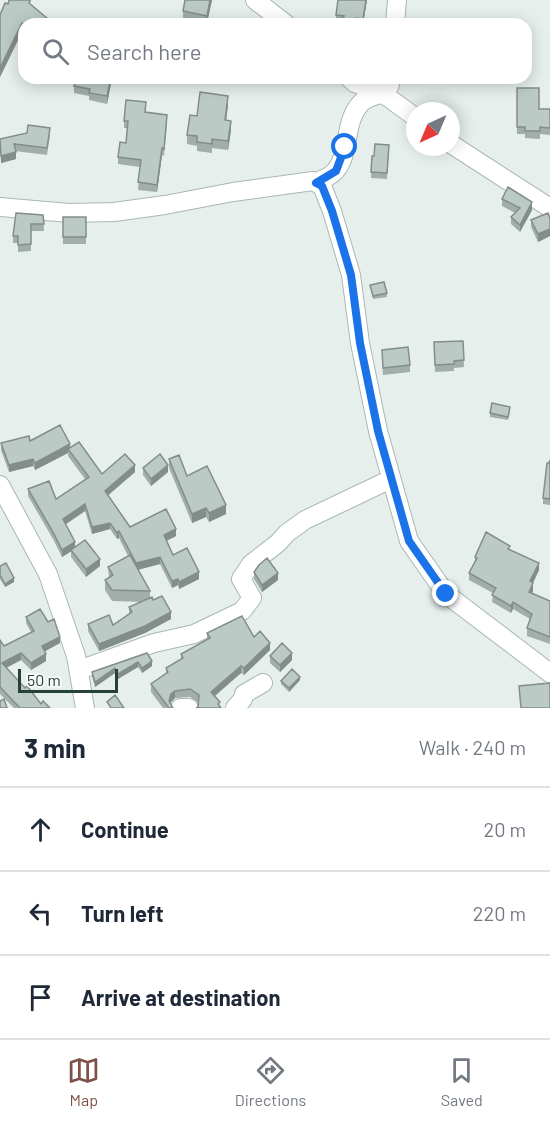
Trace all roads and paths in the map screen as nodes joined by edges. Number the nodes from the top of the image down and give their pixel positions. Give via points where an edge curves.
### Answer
1 (255, 0) edge
2 (397, 0) edge
3 (278, 18) edge
4 (396, 18) edge
5 (365, 84) edge
6 (386, 86) edge
7 (406, 107) edge
8 (460, 150) edge
9 (316, 183) junction
10 (0, 207) edge
11 (550, 207) edge
12 (391, 479) junction
13 (0, 485) edge
14 (79, 670) junction
15 (550, 673) edge
16 (263, 683) dead end
17 (85, 708) edge
18 (180, 708) edge
19 (189, 708) edge
20 (235, 708) edge

1 - 3 street
2 - 4 street
5 - 6 street
6 - 7 street
6 - 9 street via 357,108 336,171
8 - 11 street
9 - 10 street via 232,192 114,212
9 - 12 street via 322,186 332,211 351,275 364,365
12 - 14 street via 305,520 251,564 241,579 252,598 242,610 194,634 154,643
12 - 15 street via 409,541 446,594
13 - 14 street via 48,574
14 - 17 street
16 - 20 street via 244,694
18 - 19 street

